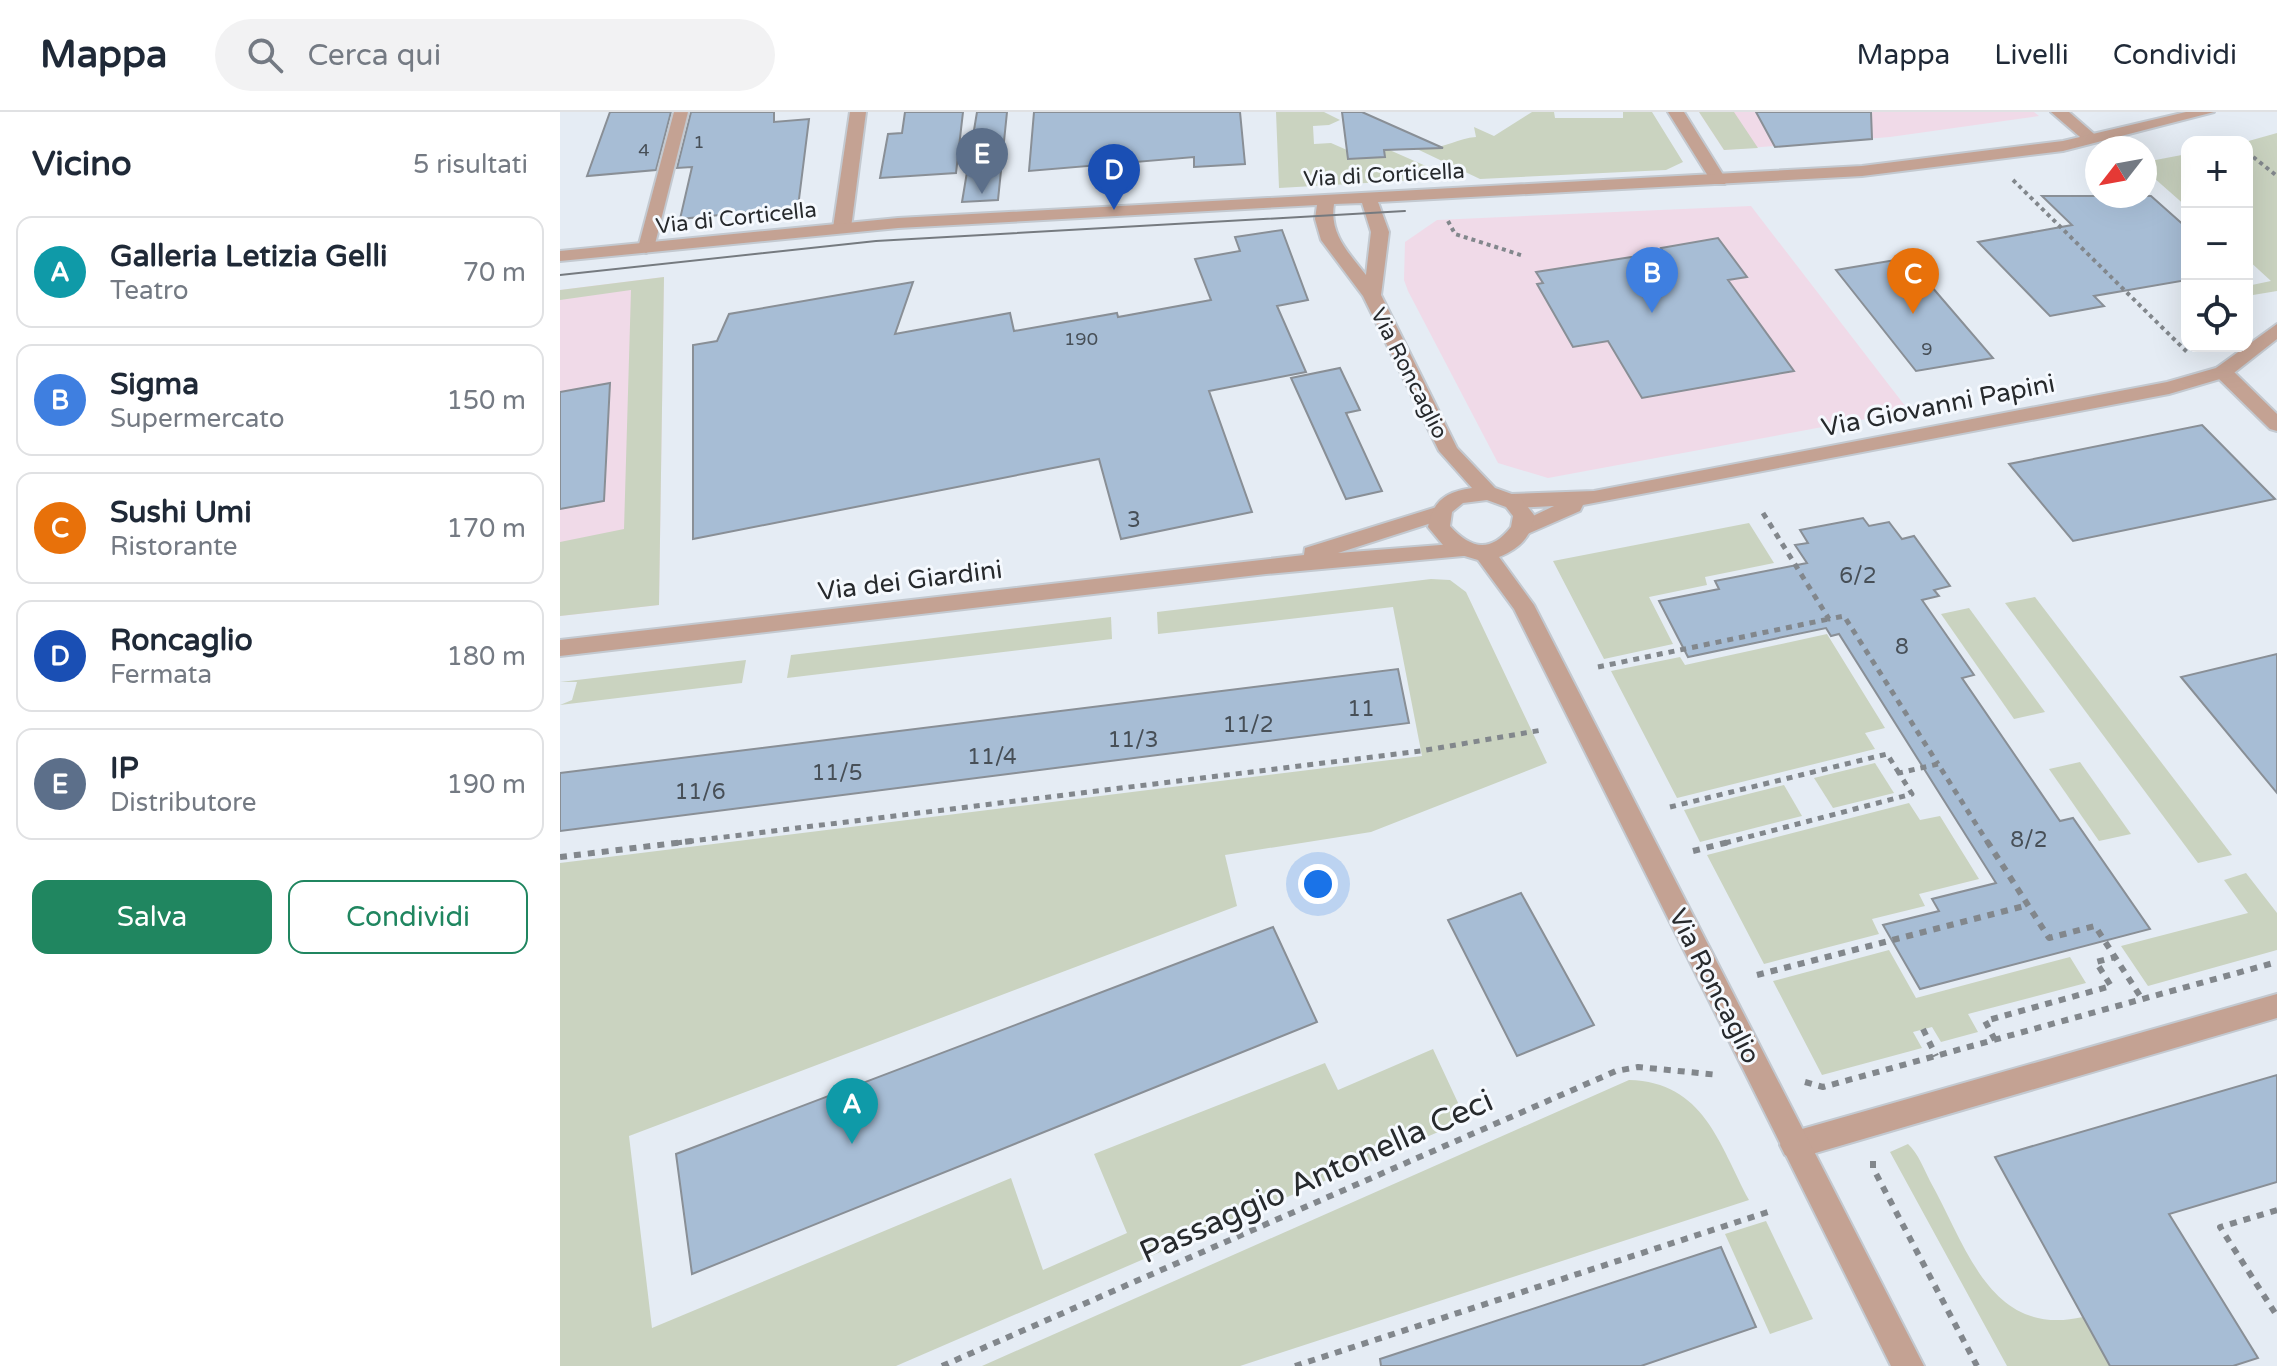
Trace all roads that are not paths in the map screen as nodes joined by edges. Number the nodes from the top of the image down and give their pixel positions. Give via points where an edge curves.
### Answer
1 (681, 112) edge
2 (858, 112) edge
3 (1676, 112) edge
4 (2059, 112) edge
5 (2206, 112) edge
6 (2088, 136) edge
7 (2109, 136) edge
8 (2085, 141) edge
9 (1719, 181) junction
10 (1368, 197) junction
11 (1327, 199) junction
12 (842, 228) junction
13 (646, 248) junction
14 (560, 256) edge
15 (1372, 295) junction
16 (2277, 330) edge
17 (2223, 372) junction
18 (2277, 425) edge
19 (1449, 451) junction
20 (1488, 493) junction
21 (1457, 497) junction
22 (1594, 498) junction
23 (1511, 501) junction
24 (1440, 513) junction
25 (1518, 537) junction
26 (1475, 551) junction
27 (1266, 566) junction
28 (1523, 605) junction
29 (560, 648) edge
30 (2277, 1006) edge
31 (1795, 1145) junction
32 (1908, 1366) edge

1 - 13 lane
2 - 12 street
3 - 9 street
4 - 6 street
5 - 7 street, Via di Corticella
8 - 9 street, Via di Corticella via 1900,168
9 - 10 street, Via di Corticella
10 - 11 street, Via di Corticella
10 - 15 street, Via Roncaglio via 1380,232
11 - 12 street, Via di Corticella
11 - 15 street, Via Roncaglio via 1327,235
12 - 13 street, Via di Corticella
13 - 14 street, Via di Corticella
15 - 19 street, Via Roncaglio
16 - 17 street, Via Giovanni Papini
17 - 18 street
17 - 22 street, Via Giovanni Papini via 2076,408
19 - 20 street, Via Roncaglio
19 - 21 street, Via Roncaglio
20 - 21 street
20 - 23 street
21 - 24 street
22 - 23 street, Via Giovanni Papini
22 - 25 street, Via Giovanni Papini
23 - 25 street via 1522,513
24 - 26 street via 1444,536
24 - 27 street, Via dei Giardini
25 - 26 street
25 - 28 street, Via Roncaglio via 1512,565
26 - 27 street, Via dei Giardini
26 - 28 street, Via Roncaglio
27 - 29 street, Via dei Giardini
28 - 31 street, Via Roncaglio
30 - 31 street
31 - 32 street, Via Roncaglio

